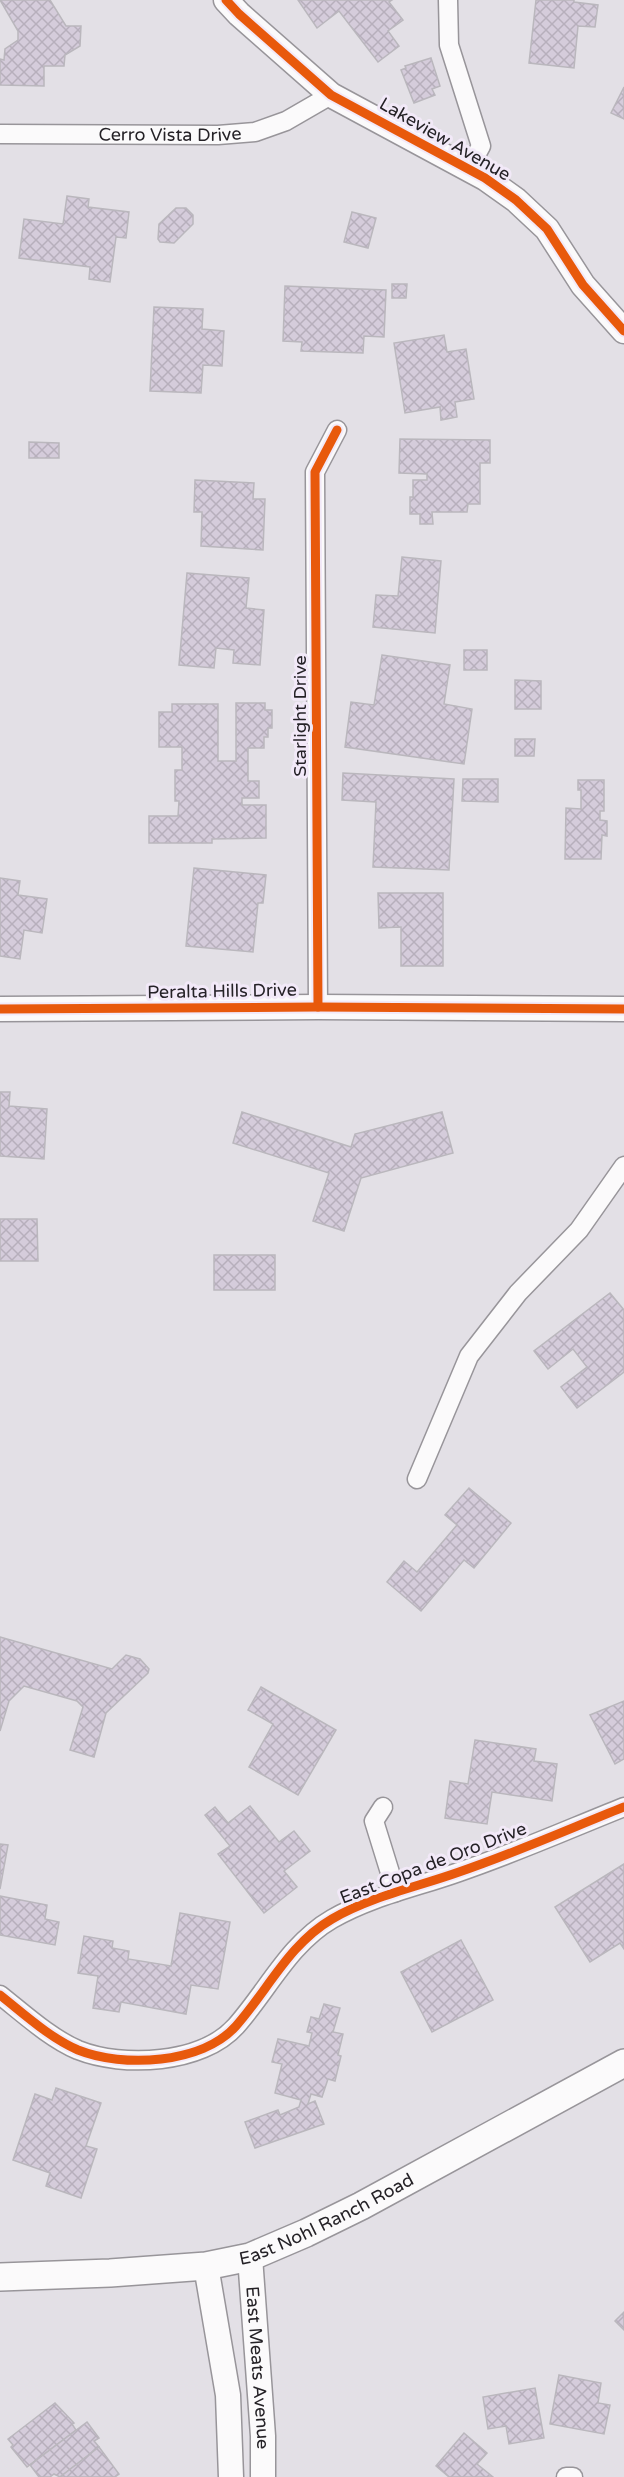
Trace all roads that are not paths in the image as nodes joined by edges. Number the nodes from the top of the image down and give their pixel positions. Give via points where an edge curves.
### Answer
1 (226, 0) edge
2 (448, 0) edge
3 (331, 95) junction
4 (0, 134) edge
5 (485, 178) junction
6 (624, 331) edge
7 (337, 430) dead end
8 (318, 1007) junction
9 (0, 1009) edge
10 (624, 1009) edge
11 (624, 1166) edge
12 (417, 1479) dead end
13 (383, 1807) dead end
14 (624, 1807) edge
15 (396, 1892) junction
16 (0, 1995) edge
17 (624, 2063) edge
18 (250, 2258) junction
19 (206, 2266) junction
20 (0, 2277) edge
21 (231, 2477) edge
22 (263, 2477) edge
23 (566, 2477) edge
24 (573, 2477) edge

1 - 3 street, Lakeview Avenue
2 - 5 street via 449,45 481,146 475,157
3 - 4 street, Cerro Vista Drive via 286,121 255,132
3 - 5 street, Lakeview Avenue
5 - 6 street, Lakeview Avenue via 547,229 583,285
7 - 8 street, Starlight Drive via 315,472
8 - 9 street, Peralta Hills Drive
8 - 10 street, Peralta Hills Drive
11 - 12 street via 579,1230 518,1293 469,1356
13 - 15 street via 374,1821
14 - 15 street, East Copa de Oro Drive via 460,1872
15 - 16 street, East Copa de Oro Drive via 332,1919 302,1940 235,2028 211,2046 175,2056 135,2061 105,2058 76,2049
17 - 18 main road, East Nohl Ranch Road via 306,2234
18 - 19 main road, East Nohl Ranch Road
18 - 22 street, East Meats Avenue
19 - 20 main road, East Nohl Ranch Road
19 - 21 street, East Meats Avenue via 228,2395
23 - 24 street

